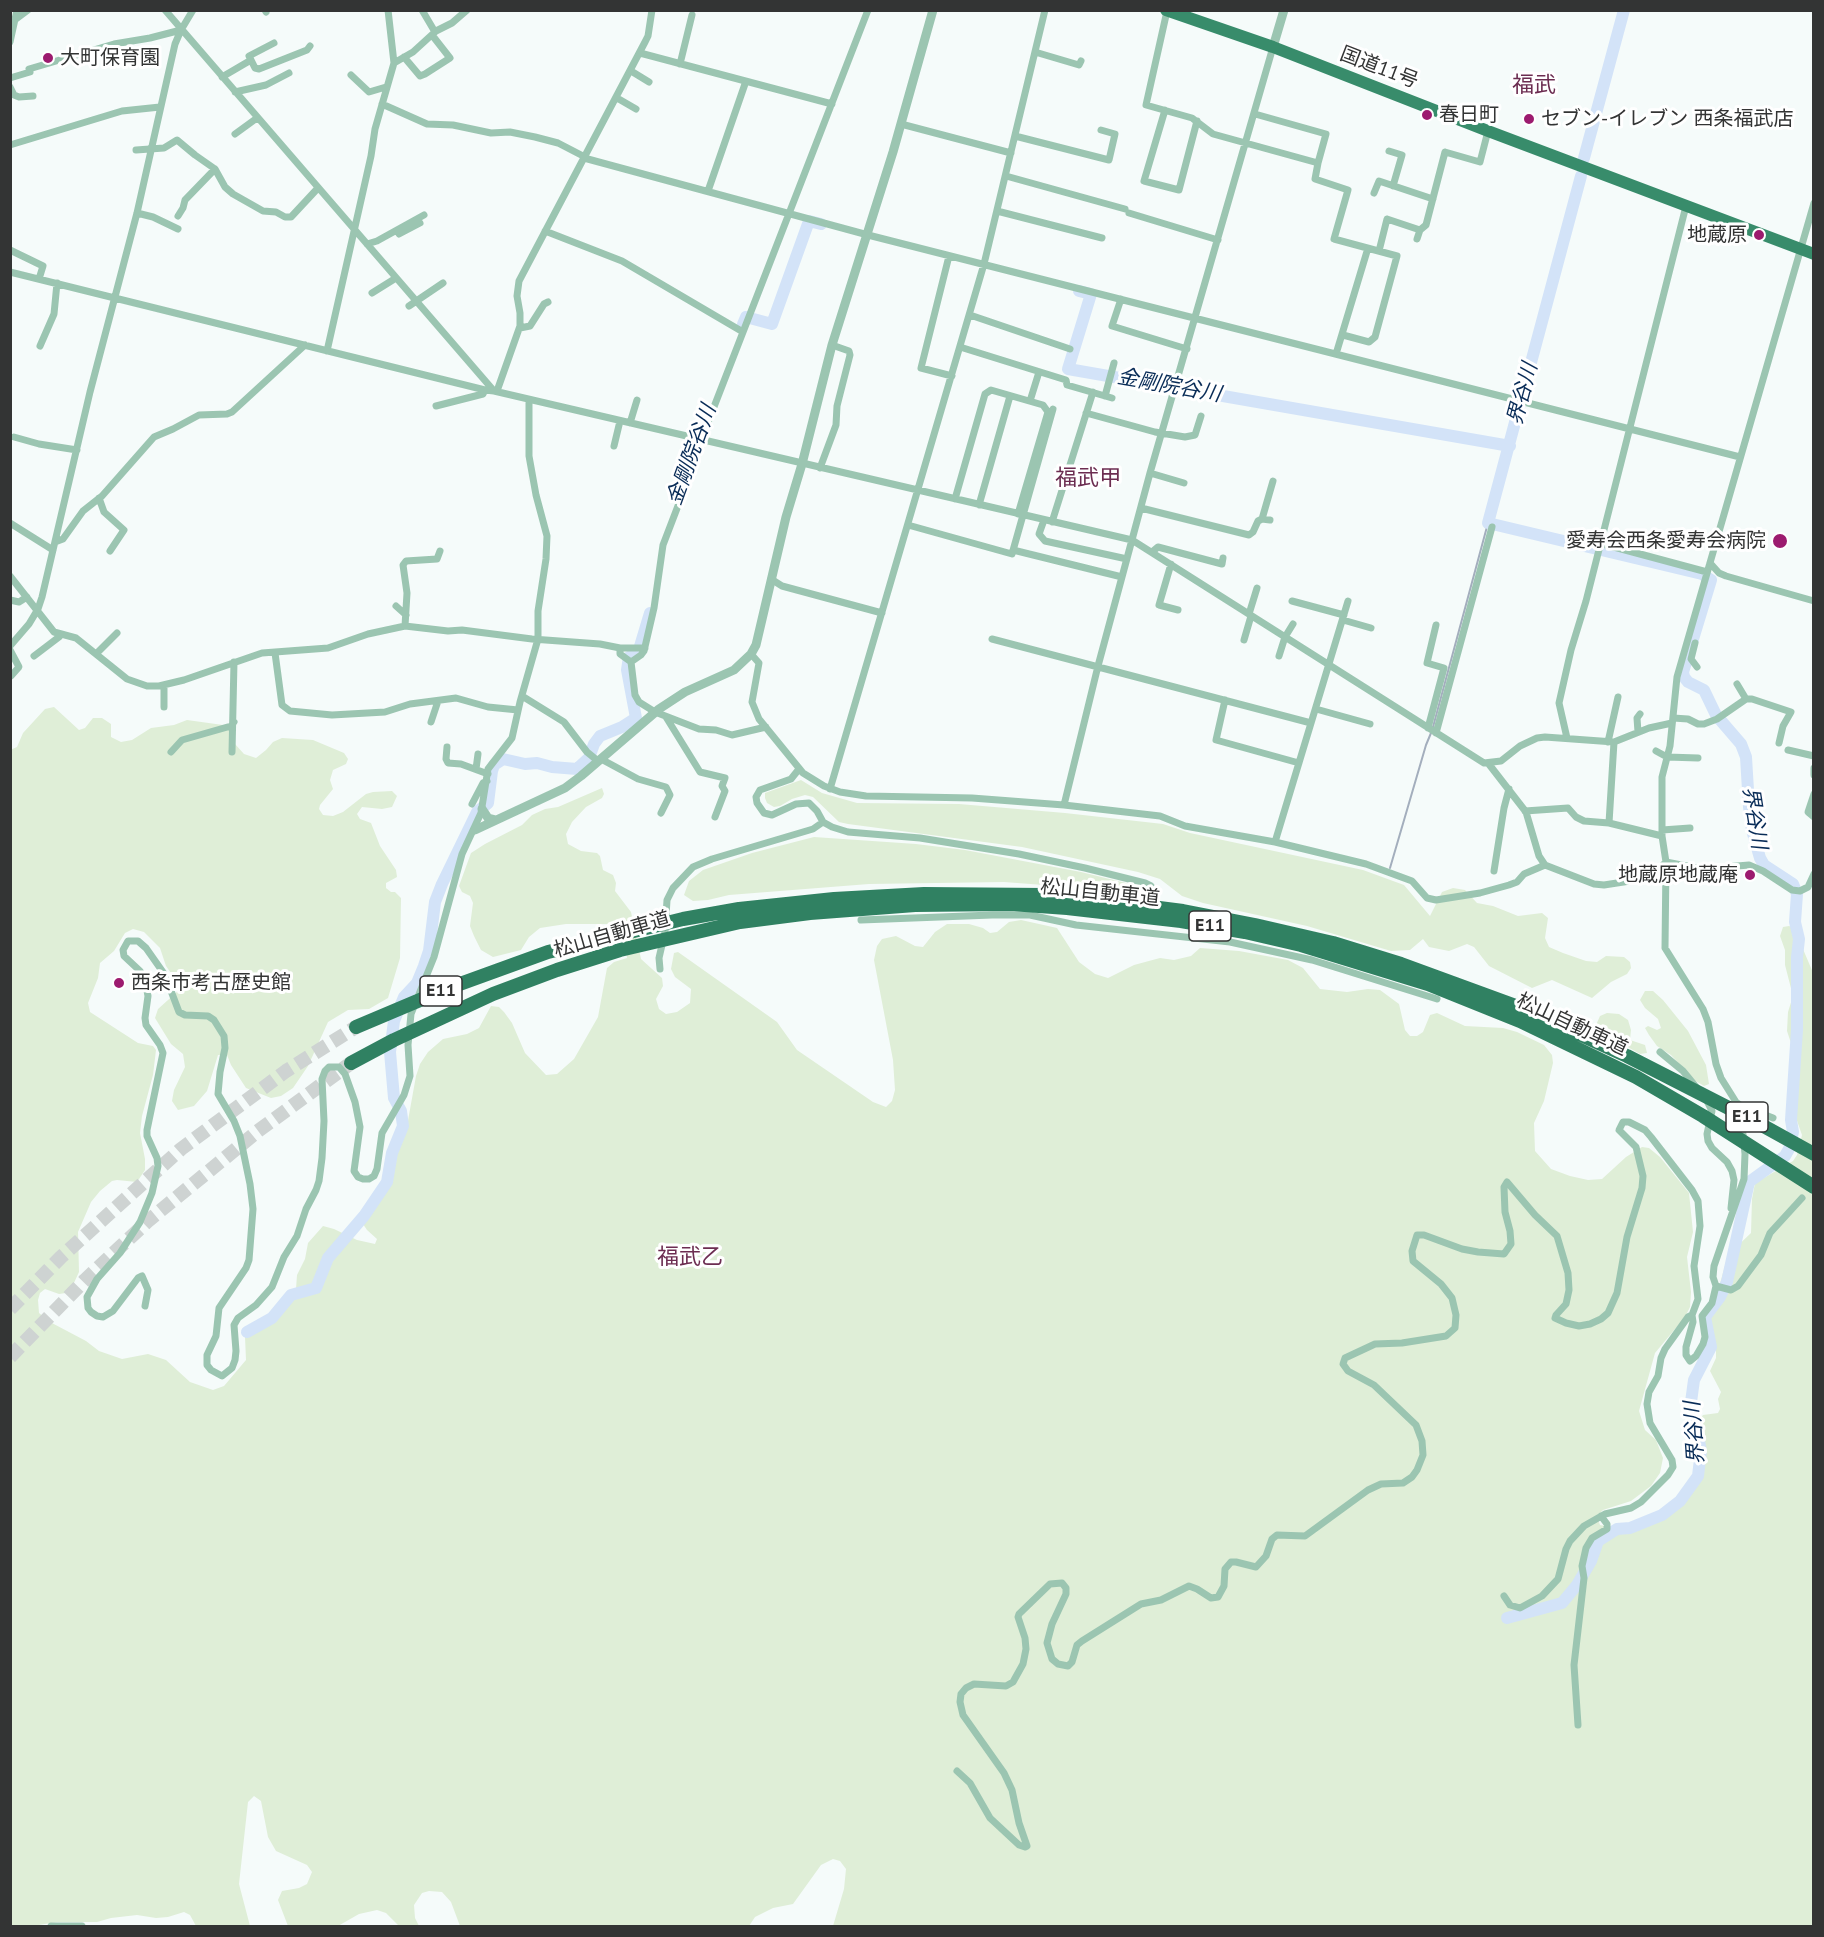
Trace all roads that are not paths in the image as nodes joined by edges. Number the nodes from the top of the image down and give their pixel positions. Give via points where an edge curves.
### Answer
1 (28, 10) edge
2 (165, 10) edge
3 (193, 10) edge
4 (388, 10) edge
5 (422, 10) edge
6 (467, 10) edge
7 (652, 10) edge
8 (868, 10) edge
9 (933, 10) edge
10 (1045, 10) edge
11 (1284, 10) edge
12 (1167, 11) edge
13 (15, 15) edge
14 (692, 15) dead end
15 (181, 30) junction
16 (433, 34) junction
17 (10, 42) edge
18 (274, 43) dead end
19 (310, 46) dead end
20 (1273, 47) junction
21 (1035, 52) junction
22 (640, 53) junction
23 (404, 57) junction
24 (251, 60) junction
25 (1081, 62) dead end
26 (394, 63) junction
27 (680, 64) junction
28 (631, 71) junction
29 (289, 73) dead end
30 (351, 75) dead end
31 (222, 77) junction
32 (10, 78) edge
33 (747, 81) junction
34 (649, 82) dead end
35 (10, 87) edge
36 (386, 87) junction
37 (235, 92) junction
38 (33, 96) dead end
39 (617, 98) junction
40 (382, 104) junction
41 (832, 104) junction
42 (160, 107) junction
43 (636, 109) dead end
44 (1165, 110) junction
45 (1255, 114) junction
46 (257, 118) junction
47 (1197, 121) junction
48 (901, 124) junction
49 (1101, 130) dead end
50 (1488, 131) junction
51 (235, 134) dead end
52 (1015, 136) junction
53 (1246, 143) junction
54 (10, 145) edge
55 (152, 149) junction
56 (136, 150) dead end
57 (1389, 151) dead end
58 (1011, 153) junction
59 (585, 157) junction
60 (1318, 164) junction
61 (215, 169) junction
62 (1006, 176) junction
63 (1393, 186) junction
64 (318, 188) junction
65 (708, 191) junction
66 (1374, 193) dead end
67 (1432, 199) junction
68 (1813, 204) edge
69 (1686, 206) junction
70 (997, 211) junction
71 (137, 213) junction
72 (789, 213) junction
73 (424, 215) dead end
74 (178, 216) dead end
75 (420, 223) dead end
76 (178, 229) dead end
77 (354, 229) junction
78 (1420, 230) junction
79 (545, 231) junction
80 (868, 235) junction
81 (1102, 238) dead end
82 (1417, 239) dead end
83 (1218, 240) junction
84 (369, 246) junction
85 (1368, 248) junction
86 (1799, 248) junction
87 (10, 250) edge
88 (1378, 251) junction
89 (1814, 254) edge
90 (949, 256) junction
91 (984, 264) junction
92 (10, 272) edge
93 (396, 278) junction
94 (39, 279) junction
95 (443, 283) dead end
96 (57, 284) junction
97 (372, 293) dead end
98 (115, 298) junction
99 (1121, 299) junction
100 (417, 301) junction
101 (548, 302) dead end
102 (409, 306) dead end
103 (970, 315) junction
104 (1196, 318) junction
105 (520, 328) junction
106 (743, 332) junction
107 (1343, 335) junction
108 (305, 345) junction
109 (832, 345) junction
110 (40, 346) dead end
111 (960, 347) junction
112 (1070, 349) dead end
113 (1187, 349) junction
114 (327, 351) junction
115 (1336, 354) junction
116 (1114, 363) dead end
117 (1040, 372) junction
118 (952, 375) junction
119 (485, 390) junction
120 (496, 391) junction
121 (1093, 392) junction
122 (1010, 396) junction
123 (529, 400) junction
124 (637, 400) dead end
125 (1030, 401) junction
126 (436, 406) dead end
127 (1053, 409) dead end
128 (1086, 413) junction
129 (1201, 416) dead end
130 (620, 421) junction
131 (630, 423) junction
132 (1629, 429) junction
133 (1161, 433) junction
134 (14, 437) dead end
135 (699, 439) junction
136 (614, 446) dead end
137 (77, 450) junction
138 (1740, 457) junction
139 (802, 464) junction
140 (820, 468) junction
141 (1150, 473) junction
142 (1273, 481) dead end
143 (1184, 483) dead end
144 (918, 491) junction
145 (99, 498) junction
146 (955, 499) junction
147 (979, 505) junction
148 (1141, 508) junction
149 (1021, 515) junction
150 (1044, 520) junction
151 (1052, 522) junction
152 (10, 523) edge
153 (908, 525) junction
154 (1492, 527) dead end
155 (1132, 540) junction
156 (54, 546) junction
157 (1598, 546) junction
158 (1013, 550) junction
159 (110, 551) dead end
160 (440, 551) dead end
161 (1152, 552) junction
162 (1223, 558) dead end
163 (1126, 559) junction
164 (1710, 562) junction
165 (1171, 564) junction
166 (1706, 574) junction
167 (10, 576) edge
168 (1122, 577) junction
169 (771, 579) junction
170 (1257, 588) dead end
171 (27, 597) junction
172 (10, 600) edge
173 (1292, 601) dead end
174 (1348, 601) dead end
175 (1814, 601) edge
176 (396, 606) dead end
177 (38, 609) junction
178 (1178, 610) dead end
179 (882, 613) junction
180 (406, 615) junction
181 (1250, 615) junction
182 (1343, 618) junction
183 (1293, 624) dead end
184 (1436, 625) dead end
185 (405, 626) junction
186 (1371, 628) dead end
187 (117, 633) dead end
188 (61, 634) junction
189 (1285, 637) junction
190 (538, 639) junction
191 (992, 639) dead end
192 (1244, 640) dead end
193 (1695, 643) dead end
194 (10, 646) edge
195 (642, 648) junction
196 (10, 650) edge
197 (275, 652) junction
198 (96, 654) junction
199 (751, 654) junction
200 (34, 656) dead end
201 (624, 656) junction
202 (1279, 656) dead end
203 (1687, 658) junction
204 (234, 662) junction
205 (1329, 665) junction
206 (1098, 666) junction
207 (1697, 667) dead end
208 (11, 676) edge
209 (1737, 684) dead end
210 (164, 685) junction
211 (522, 696) junction
212 (1618, 697) dead end
213 (1746, 699) junction
214 (1225, 700) junction
215 (438, 701) junction
216 (164, 707) dead end
217 (1316, 709) junction
218 (518, 710) junction
219 (655, 712) junction
220 (1640, 714) dead end
221 (666, 717) junction
222 (1673, 721) junction
223 (234, 722) junction
224 (431, 722) dead end
225 (1311, 723) junction
226 (1370, 724) dead end
227 (766, 727) junction
228 (1432, 730) junction
229 (1638, 732) junction
230 (1567, 738) junction
231 (1611, 742) junction
232 (1779, 743) dead end
233 (447, 747) dead end
234 (1788, 750) dead end
235 (1656, 751) dead end
236 (171, 752) dead end
237 (232, 752) dead end
238 (478, 754) dead end
239 (1814, 756) edge
240 (1667, 757) junction
241 (1698, 758) dead end
242 (600, 760) junction
243 (1299, 763) junction
244 (1488, 763) junction
245 (1814, 768) edge
246 (476, 769) junction
247 (799, 769) junction
248 (1814, 775) edge
249 (487, 777) junction
250 (830, 789) junction
251 (1509, 789) junction
252 (1814, 794) edge
253 (472, 804) dead end
254 (1064, 805) junction
255 (482, 809) junction
256 (1525, 811) junction
257 (661, 813) dead end
258 (1814, 817) edge
259 (715, 818) dead end
260 (499, 819) junction
261 (823, 822) junction
262 (1608, 824) junction
263 (1690, 828) dead end
264 (475, 830) junction
265 (1662, 833) junction
266 (1275, 842) junction
267 (1666, 862) junction
268 (1545, 865) junction
269 (1494, 871) dead end
270 (1814, 874) edge
271 (1154, 896) dead end
272 (861, 920) dead end
273 (1150, 924) dead end
274 (1149, 934) junction
275 (660, 969) dead end
276 (1437, 999) dead end
277 (360, 1025) tunnel mouth
278 (1660, 1052) dead end
279 (357, 1060) tunnel mouth
280 (1740, 1105) junction
281 (1773, 1118) dead end
282 (1812, 1153) edge
283 (1809, 1184) edge
284 (1802, 1198) dead end
285 (1731, 1214) junction
286 (1717, 1286) junction
287 (145, 1306) dead end
288 (1692, 1315) junction
289 (1601, 1516) junction
290 (1504, 1596) dead end
291 (1578, 1725) dead end
292 (957, 1771) dead end
293 (51, 1926) edge
294 (82, 1926) edge

1 - 13 street
2 - 15 street
3 - 15 street
4 - 26 street
5 - 16 street
6 - 16 street
7 - 22 street via 648,36
8 - 41 street
9 - 48 street
10 - 21 street
11 - 20 street
12 - 20 highway, 国道11号
12 - 44 street via 1146,105
13 - 17 street
14 - 27 street
15 - 31 street
15 - 32 street via 114,44
15 - 42 street
16 - 23 street
16 - 23 street via 450,58 420,76
18 - 24 street via 249,56
19 - 24 street via 259,69
20 - 45 street
20 - 50 highway, 国道11号
21 - 25 street via 1079,65
21 - 52 street
22 - 27 street
22 - 28 street
23 - 26 street
24 - 31 street
26 - 36 street
27 - 33 street
28 - 34 street
28 - 39 street
29 - 37 street via 266,85
30 - 36 street via 369,92
31 - 37 street
33 - 41 street
33 - 65 street
35 - 38 street via 19,97
36 - 40 street
37 - 46 street
39 - 43 street
39 - 59 street
40 - 59 street via 427,124 535,137
40 - 77 street
41 - 72 street
42 - 54 street via 122,111
42 - 55 street
44 - 47 street
44 - 47 street via 1144,181 1179,190
45 - 53 street
45 - 60 street via 1326,134
46 - 51 street
46 - 64 street
47 - 53 street via 1213,134
48 - 58 street
48 - 80 street
49 - 52 street via 1115,134 1109,160
50 - 67 street via 1480,162 1445,152
50 - 69 highway, 国道11号
52 - 58 street
53 - 60 street
53 - 83 street
55 - 56 street
55 - 61 street via 164,148 177,140
55 - 71 street
57 - 63 street via 1402,155
58 - 62 street
59 - 65 street
59 - 79 street
60 - 85 street via 1315,179 1348,190 1334,239
61 - 64 street via 233,195 263,211 285,217 291,217
61 - 74 street via 185,200
62 - 70 street
62 - 83 street
63 - 66 street via 1379,181
63 - 67 street
64 - 77 street
65 - 72 street
67 - 78 street via 1426,225
68 - 86 street
69 - 86 highway, 国道11号
69 - 132 street
70 - 81 street
70 - 91 street
71 - 76 street
71 - 98 street
72 - 80 street
72 - 106 street
73 - 84 street
75 - 84 street
77 - 84 street
77 - 114 street
78 - 82 street
78 - 88 street via 1387,219
79 - 105 street via 517,288
79 - 106 street via 622,261
80 - 90 street
80 - 109 street
83 - 104 street
84 - 93 street
85 - 88 street
85 - 107 street
86 - 89 highway, 国道11号
86 - 138 street
87 - 94 street via 43,266
88 - 107 street via 1397,256 1375,337 1369,342
90 - 91 street
90 - 118 street via 921,368
91 - 99 street
91 - 103 street
92 - 94 street
93 - 97 street
93 - 100 street
94 - 96 street
95 - 100 street
96 - 98 street
96 - 110 street via 54,314
98 - 108 street
98 - 137 street
99 - 104 street
99 - 113 street via 1112,326
100 - 102 street
100 - 120 street
101 - 105 street via 530,326
103 - 111 street
103 - 112 street
104 - 113 street
104 - 115 street
105 - 120 street
106 - 135 street
107 - 115 street
108 - 114 street
108 - 145 street via 232,412 199,415 154,437
109 - 139 street
109 - 140 street via 849,351 850,356 836,425
111 - 117 street
111 - 118 street
113 - 133 street
114 - 119 street
115 - 132 street
116 - 121 street via 1108,397
117 - 121 street
117 - 125 street
118 - 144 street
119 - 120 street
119 - 126 street via 483,394
120 - 123 street
121 - 128 street
122 - 125 street
122 - 146 street via 987,390
122 - 147 street
123 - 130 street
123 - 190 street via 529,456 547,536
124 - 131 street
125 - 149 street via 1043,405 1048,412
127 - 149 street
128 - 133 street
128 - 151 street
129 - 133 street via 1191,437
130 - 131 street
130 - 136 street
131 - 135 street
132 - 138 street
132 - 157 street
133 - 141 street
134 - 137 street
135 - 139 street
135 - 195 street via 663,545 654,608
137 - 156 street
138 - 164 street
139 - 140 street
139 - 169 street
140 - 144 street
141 - 143 street
141 - 148 street
142 - 148 street via 1266,520 1258,521 1249,535
144 - 146 street
144 - 153 street
145 - 156 street
145 - 159 street via 104,512 124,530
146 - 147 street
147 - 149 street
148 - 155 street
149 - 150 street
149 - 158 street
150 - 151 street
150 - 163 street via 1039,534 1046,541
151 - 155 street
152 - 156 street
153 - 158 street via 1012,554
153 - 179 street
154 - 228 street
155 - 161 street
155 - 163 street
156 - 177 street
157 - 166 street
157 - 230 street via 1559,703
158 - 168 street
160 - 180 street via 437,560 406,561 403,565
161 - 162 street via 1158,547 1222,564
161 - 165 street
163 - 168 street
164 - 166 street
164 - 175 street via 1726,576
165 - 178 street via 1160,605
165 - 181 street
166 - 203 street
167 - 171 street
168 - 206 street
169 - 179 street via 782,586
169 - 199 street via 759,637
170 - 181 street
171 - 172 street via 19,602
171 - 177 street
173 - 182 street
174 - 182 street
176 - 180 street
177 - 188 street via 54,632
177 - 194 street
179 - 250 street
180 - 185 street
181 - 189 street
181 - 192 street
182 - 186 street
182 - 205 street
183 - 189 street
184 - 228 street via 1427,663 1444,668
185 - 190 street
185 - 197 street via 328,648
187 - 198 street
188 - 198 street via 76,638
188 - 200 street
189 - 202 street
189 - 205 street
190 - 201 street via 600,644
190 - 211 street
191 - 206 street
193 - 203 street
195 - 201 street
195 - 201 street via 641,655
196 - 208 street via 19,667
197 - 204 street
197 - 215 street via 282,705 290,711 332,715 385,712
198 - 210 street via 133,682
199 - 219 street via 734,670 685,692
199 - 227 street via 759,667 752,702
201 - 219 street via 635,695
203 - 207 street
203 - 222 street via 1677,677
204 - 210 street
204 - 223 street
205 - 217 street
205 - 228 street
206 - 214 street
206 - 254 street
209 - 213 street
210 - 216 street
211 - 218 street
211 - 242 street via 564,722 587,752
212 - 231 street
213 - 222 street via 1719,718 1698,724 1688,719
213 - 232 street via 1791,712
214 - 225 street
214 - 243 street via 1216,740
215 - 218 street via 461,699
215 - 224 street
217 - 225 street
217 - 226 street
218 - 249 street via 512,738 492,762
219 - 221 street
219 - 242 street
220 - 229 street
221 - 227 street via 732,735
221 - 259 street via 700,772 725,778 725,791
222 - 229 street
222 - 240 street
223 - 236 street via 182,740
223 - 237 street
225 - 243 street
227 - 247 street
228 - 244 street
229 - 231 street
230 - 231 street
230 - 244 street via 1537,738 1501,761
231 - 262 street
233 - 246 street via 448,763
234 - 239 street
235 - 240 street
238 - 246 street
240 - 241 street
240 - 265 street via 1662,777
242 - 257 street via 638,779 666,787 670,795
242 - 260 street via 555,794
243 - 266 street
244 - 251 street
245 - 248 street
246 - 249 street
247 - 250 street
247 - 261 street via 791,779 760,790 757,803 764,813 772,815 796,804 809,803
249 - 253 street
249 - 255 street
250 - 254 street via 866,796
251 - 256 street
251 - 269 street
252 - 258 street via 1808,807
254 - 266 street via 1160,816 1185,826
255 - 260 street via 488,818
255 - 264 street
256 - 262 street via 1568,808 1584,821
256 - 268 street
260 - 264 street
261 - 271 street via 848,832 920,838 1085,868 1145,883 1154,890
261 - 275 street via 813,829 693,867 667,900
262 - 265 street
263 - 265 street
264 - 287 street via 462,854 434,957 411,1014 408,1088 382,1133 374,1176 358,1177 354,1171 360,1127 345,1074 334,1066 322,1078 324,1121 319,1181 272,1287 234,1325 235,1360 222,1376 207,1365 207,1356 216,1336 219,1308 249,1260 253,1209 240,1136 218,1094 224,1036 208,1016 179,1012 165,975 146,948 138,941 128,941 124,956 146,980 146,1025 163,1053 147,1130 158,1166 140,1222 87,1297 91,1312 103,1317 113,1311 142,1276 148,1290
265 - 267 street
266 - 268 street via 1396,874 1412,881 1427,898 1436,900 1509,885
267 - 268 street via 1643,879 1604,885
267 - 270 street via 1702,869 1749,864 1800,891 1809,887
267 - 280 street via 1666,952 1703,1009 1721,1078
272 - 274 street via 1030,915
273 - 274 street
274 - 276 street via 1265,949
277 - 282 highway, 松山自動車道 / E11 via 518,962 683,920 786,904 924,894 1045,895 1183,911 1255,925 1401,964 1524,1009 1627,1056
278 - 285 street via 1683,1071 1711,1105 1708,1141 1732,1171
279 - 283 highway, 松山自動車道 / E11 via 493,994 620,950 740,922 862,908 962,904 1067,908 1146,916 1301,945 1428,984 1598,1057 1703,1116
280 - 281 street
280 - 285 street via 1744,1179
284 - 286 street via 1770,1233 1761,1256 1738,1286 1731,1290
285 - 286 street via 1714,1266
286 - 288 street via 1712,1303 1702,1316 1703,1344 1690,1361 1686,1347
288 - 289 street via 1665,1349 1658,1376 1648,1392 1650,1423 1670,1455 1672,1469 1641,1502
288 - 292 street via 1698,1299 1694,1266 1700,1226 1698,1201 1645,1130 1629,1122 1623,1122 1619,1130 1636,1147 1642,1188 1629,1225 1617,1293 1608,1313 1600,1319 1579,1326 1555,1318 1566,1304 1569,1290 1557,1236 1507,1182 1505,1212 1511,1244 1504,1254 1470,1250 1417,1235 1413,1261 1452,1298 1455,1328 1446,1336 1375,1344 1346,1358 1343,1364 1374,1385 1416,1425 1423,1455 1412,1477 1403,1483 1381,1484 1368,1490 1305,1536 1277,1534 1256,1567 1231,1562 1225,1569 1224,1586 1218,1597 1211,1598 1189,1586 1161,1600 1141,1604 1082,1641 1068,1666 1052,1659 1047,1643 1066,1588 1062,1583 1050,1584 1019,1614 1026,1649 1014,1682 1006,1686 974,1684 961,1694 960,1702 963,1715 1012,1790 1027,1846 1019,1845 990,1818 970,1783
289 - 290 street via 1570,1541 1558,1579 1542,1596 1520,1608 1510,1605
289 - 291 street via 1607,1529 1592,1538 1582,1566 1574,1665
293 - 294 street

